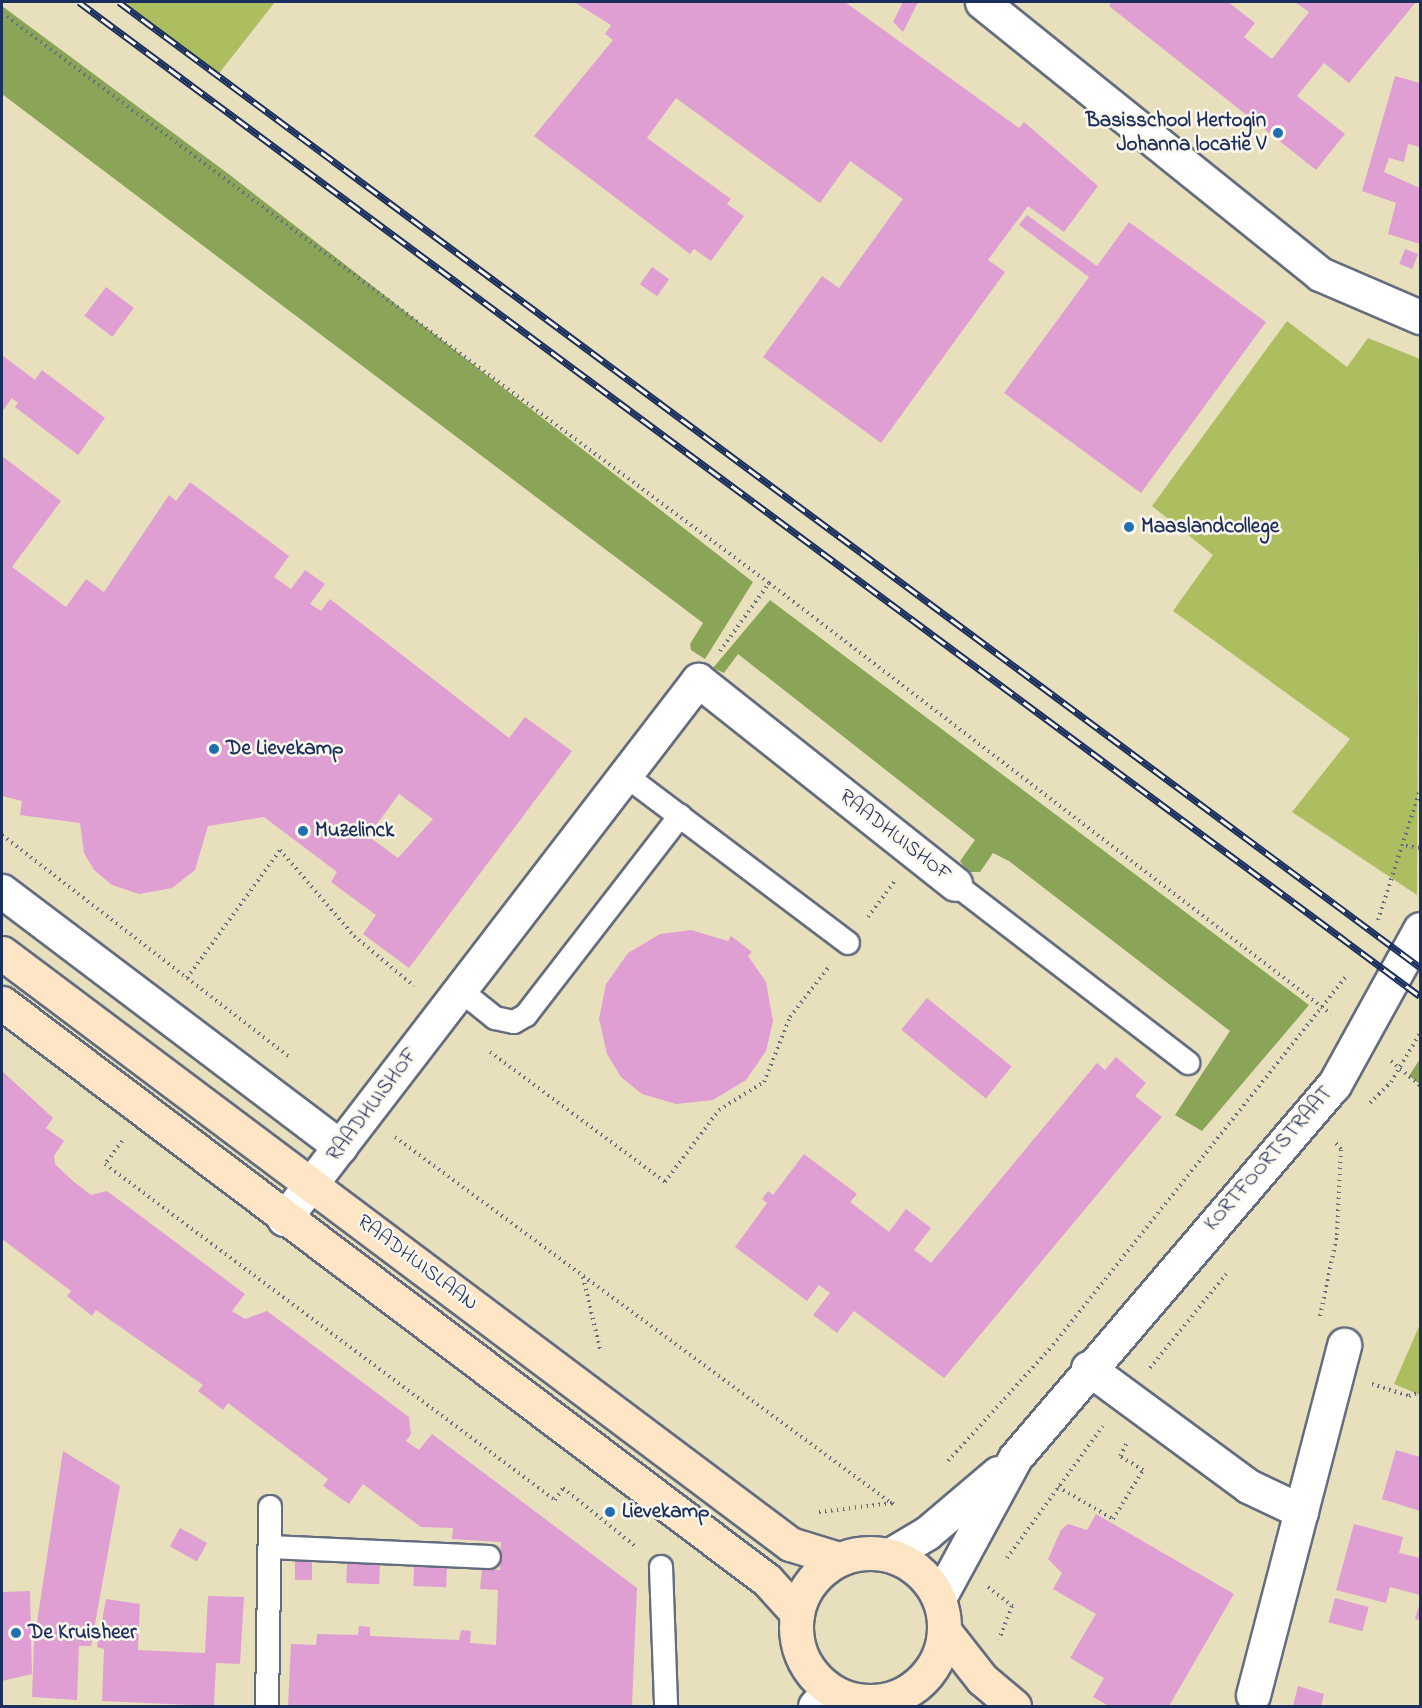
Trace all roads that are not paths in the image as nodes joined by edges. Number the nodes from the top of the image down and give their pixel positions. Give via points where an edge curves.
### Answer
1 (982, 2) edge
2 (1420, 317) edge
3 (625, 775) junction
4 (680, 816) junction
5 (955, 884) joint
6 (2, 891) edge
7 (1420, 929) edge
8 (848, 943) road end
9 (4, 959) edge
10 (2, 1003) edge
11 (449, 1005) junction
12 (1188, 1063) dead end
13 (340, 1147) junction
14 (312, 1185) junction
15 (284, 1220) junction
16 (1340, 1358) road end
17 (1088, 1368) junction
18 (1015, 1458) junction
19 (270, 1507) dead end
20 (1301, 1511) junction
21 (270, 1547) junction
22 (890, 1555) junction
23 (489, 1557) dead end
24 (839, 1559) junction
25 (661, 1566) road end
26 (939, 1598) junction
27 (797, 1613) junction
28 (945, 1632) junction
29 (1253, 1695) dead end
30 (822, 1699) edge
31 (915, 1701) edge
32 (267, 1707) edge
33 (666, 1707) edge
34 (1014, 1707) edge

1 - 2 street via 1320,274
3 - 4 lane
3 - 5 street, RAADHUISHOF via 698,680
3 - 11 street, RAADHUISHOF
4 - 8 lane
4 - 11 lane via 526,1015 514,1022
5 - 12 lane, RAADHUISHOF
6 - 13 street
7 - 17 street, KORTFOORTSTRAAT via 1334,1085
9 - 14 street, RAADHUISLAAN
10 - 15 street
11 - 13 street, RAADHUISHOF
13 - 14 street, RAADHUISHOF
14 - 15 street, RAADHUISHOF
14 - 24 street, RAADHUISLAAN via 790,1544
15 - 27 street via 767,1580
16 - 20 street
17 - 18 street, KORTFOORTSTRAAT
17 - 20 street via 1248,1486
18 - 22 street, KORTFOORTSTRAAT via 927,1533
18 - 26 street, KORTFOORTSTRAAT
19 - 21 lane
20 - 29 street
21 - 23 lane
21 - 32 lane
22 - 24 street via 864,1553
22 - 26 street via 919,1571
24 - 27 street via 815,1576
25 - 33 lane
26 - 28 street
27 - 30 street via 802,1656
28 - 31 street via 939,1658
28 - 34 street via 982,1680
30 - 31 street

